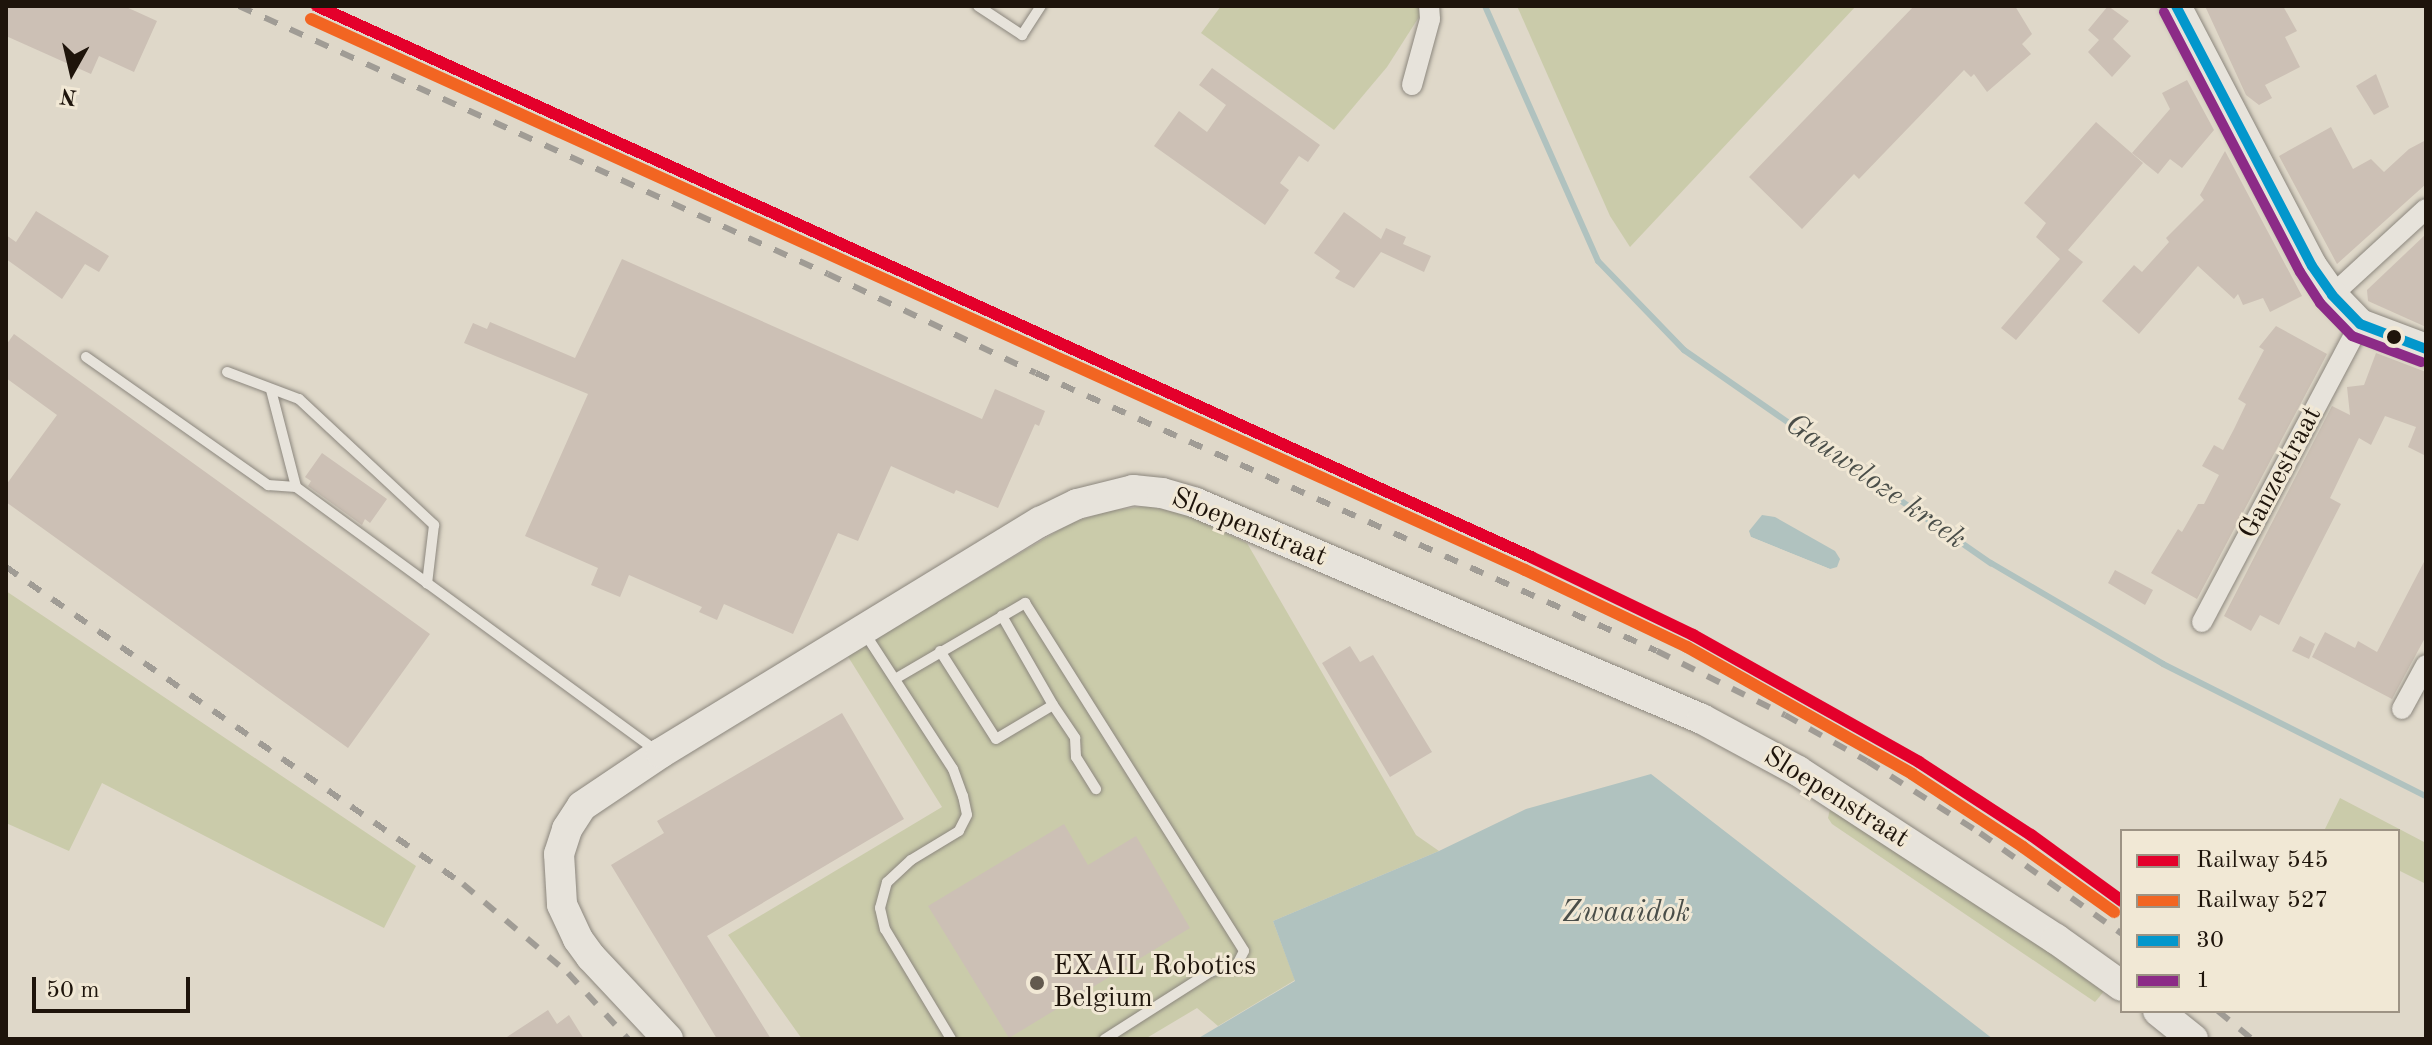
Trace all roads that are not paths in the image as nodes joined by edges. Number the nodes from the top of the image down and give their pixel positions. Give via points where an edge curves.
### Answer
1 (978, 6) edge
2 (1041, 6) edge
3 (1429, 6) edge
4 (2176, 6) edge
5 (1412, 85) dead end
6 (2426, 209) edge
7 (2332, 295) junction
8 (2360, 324) junction
9 (2426, 349) edge
10 (86, 357) dead end
11 (227, 372) dead end
12 (271, 390) junction
13 (296, 487) junction
14 (427, 584) junction
15 (1002, 616) junction
16 (2202, 622) dead end
17 (863, 630) junction
18 (940, 651) junction
19 (2426, 665) edge
20 (895, 679) junction
21 (1053, 705) junction
22 (2402, 709) dead end
23 (661, 753) junction
24 (1096, 789) dead end
25 (2120, 985) edge
26 (2160, 1013) edge
27 (668, 1039) edge
28 (951, 1039) edge
29 (1105, 1039) edge
30 (2193, 1039) edge

1 - 2 lane via 1022,35
3 - 5 street
4 - 7 street
6 - 7 street
7 - 8 street
8 - 9 street
8 - 16 street, Ganzestraat
10 - 13 lane via 268,485
11 - 12 lane
12 - 13 lane
12 - 14 lane via 299,399 434,525
13 - 14 lane
14 - 23 lane
15 - 18 lane
15 - 21 lane
15 - 29 lane via 1025,603 1244,951 1236,967 1210,972
17 - 20 lane
17 - 23 street, Sloepenstraat
17 - 25 street, Sloepenstraat via 1077,504 1133,490 1162,493 1702,719 1798,771
18 - 20 lane
18 - 21 lane via 996,739
19 - 22 street
20 - 28 lane via 953,769 967,815 959,831 911,860 887,882 880,908 885,929
21 - 24 lane via 1075,738 1076,757
23 - 27 street, Sloepenstraat via 582,806 567,829 558,876 562,904 578,939
26 - 30 street

